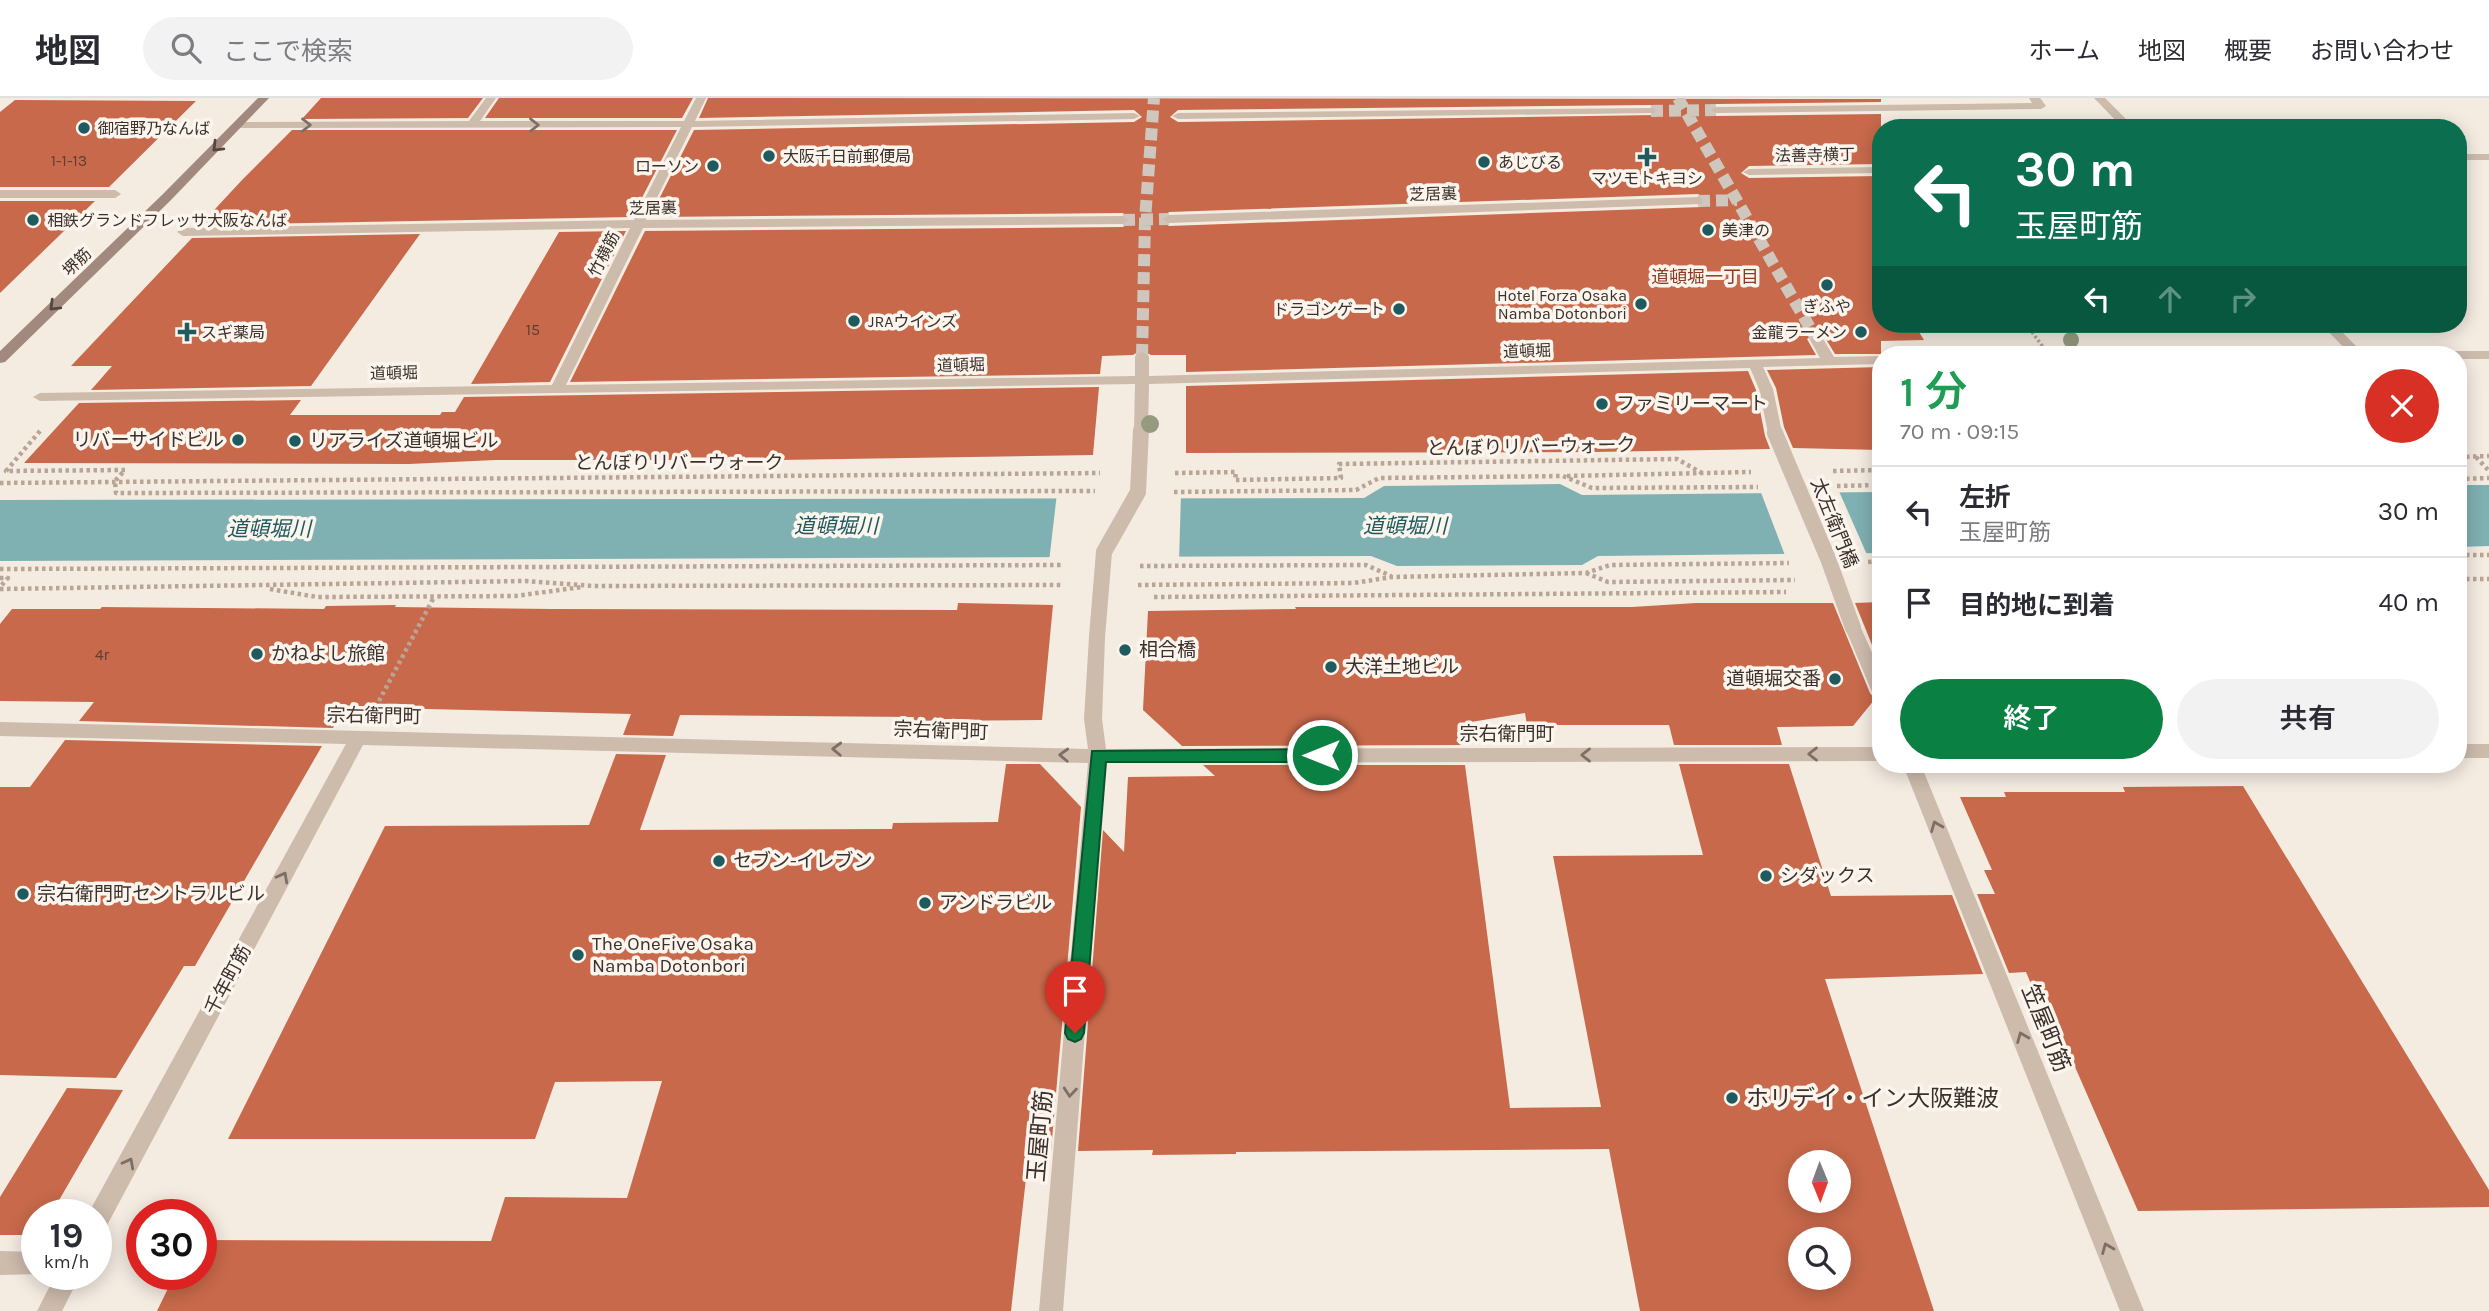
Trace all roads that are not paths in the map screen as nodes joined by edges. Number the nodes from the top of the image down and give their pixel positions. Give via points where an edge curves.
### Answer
1 (264, 98) edge
2 (491, 98) edge
3 (701, 98) edge
4 (2034, 98) edge
5 (2099, 98) edge
6 (1716, 110) tunnel mouth
7 (1651, 111) tunnel mouth
8 (1134, 116) dead end
9 (1178, 116) dead end
10 (2121, 119) edge
11 (688, 124) junction
12 (238, 125) junction
13 (472, 125) junction
14 (2467, 157) edge
15 (2489, 157) edge
16 (1872, 170) edge
17 (1749, 172) dead end
18 (0, 194) edge
19 (114, 194) dead end
20 (1698, 201) tunnel mouth
21 (1169, 219) tunnel mouth
22 (1123, 220) tunnel mouth
23 (639, 224) junction
24 (183, 232) dead end
25 (2336, 333) edge
26 (1817, 340) tunnel mouth
27 (2349, 346) edge
28 (2467, 355) edge
29 (2489, 355) edge
30 (1142, 356) tunnel mouth
31 (0, 359) edge
32 (1872, 360) edge
33 (1829, 361) junction
34 (1754, 362) junction
35 (1141, 380) junction
36 (557, 388) junction
37 (40, 397) dead end
38 (1872, 671) edge
39 (0, 729) edge
40 (359, 736) junction
41 (2467, 751) edge
42 (2489, 751) edge
43 (1872, 754) edge
44 (1098, 756) junction
45 (1915, 773) edge
46 (109, 1199) edge
47 (0, 1264) edge
48 (21, 1264) edge
49 (60, 1290) edge
50 (49, 1311) edge
51 (1051, 1311) edge
52 (2133, 1311) edge

1 - 12 main road, 堺筋
2 - 13 street
3 - 11 street, 竹横筋
4 - 6 street via 2041,106
5 - 10 street
7 - 9 street
8 - 11 street
13 -> 11 street
11 - 23 street, 竹横筋
12 -> 13 street
12 -> 31 main road, 堺筋
14 - 15 street
16 - 17 street, 法善寺横丁
18 - 19 street
20 - 21 street, 芝居裏
22 - 23 street, 芝居裏
23 - 24 street, 芝居裏
23 - 36 street, 竹横筋
25 - 27 street
26 - 33 street
28 - 29 street
30 - 35 street, 玉屋町筋
32 - 33 street, 道頓堀
33 - 34 street, 道頓堀
34 - 35 street, 道頓堀
34 - 38 street, 太左衛門橋, bridge via 1766,390 1775,433
35 - 36 street, 道頓堀
35 - 44 street, 玉屋町筋, bridge via 1138,492 1104,552 1093,719
36 - 37 street, 道頓堀
39 - 40 street, 宗右衛門町
44 -> 40 street, 宗右衛門町
46 -> 40 street, 千年町筋
41 - 42 street
43 -> 44 street, 宗右衛門町
44 -> 51 street, 玉屋町筋
52 -> 45 street, 笠屋町筋
47 - 48 street
49 - 50 street

